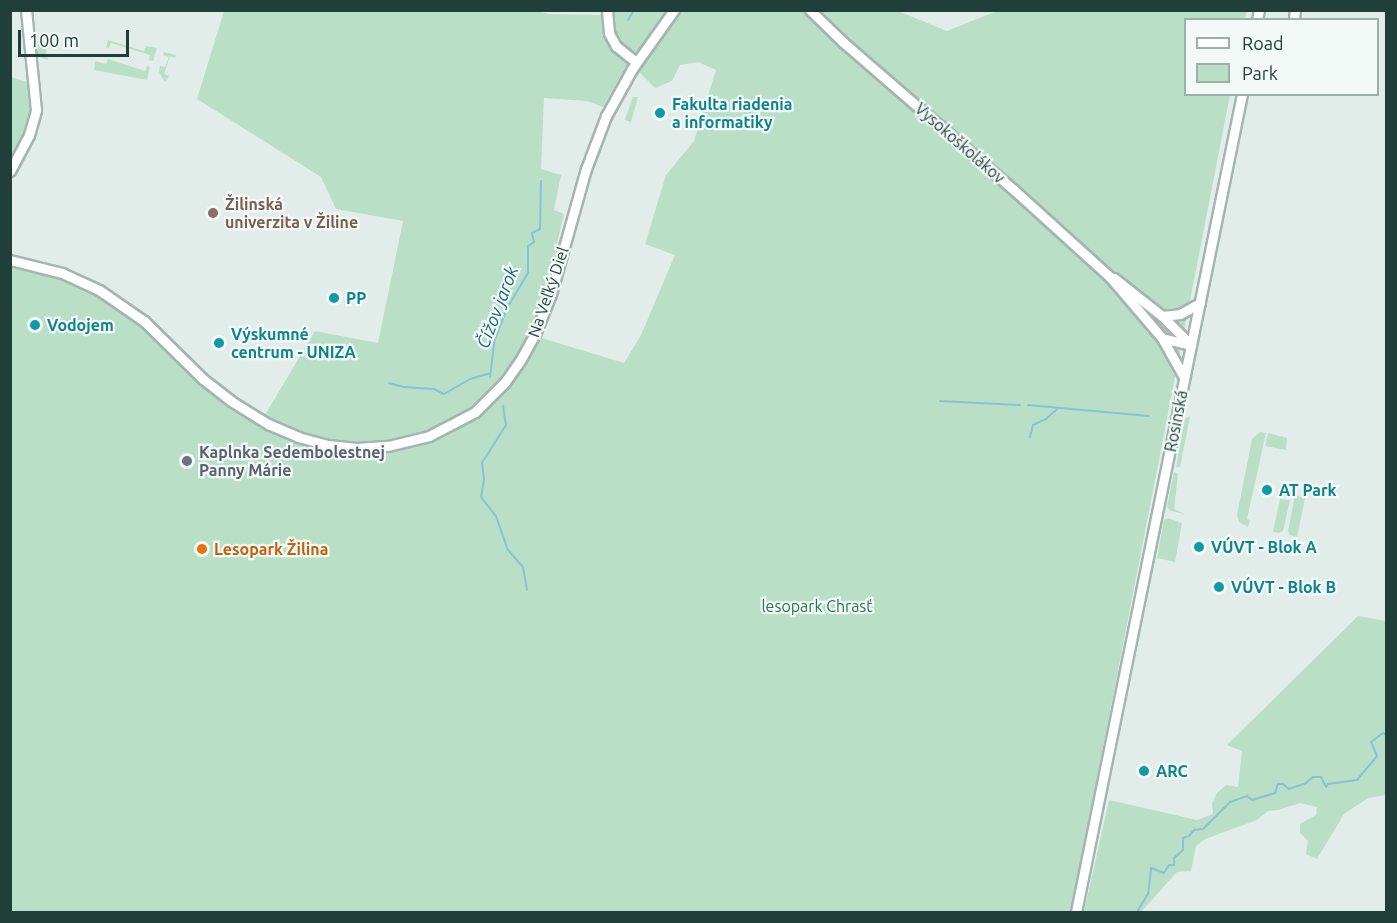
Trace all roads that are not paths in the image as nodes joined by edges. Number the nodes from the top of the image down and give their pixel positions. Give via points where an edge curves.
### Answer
1 (26, 10) edge
2 (607, 10) edge
3 (674, 10) edge
4 (810, 10) edge
5 (636, 62) junction
6 (1242, 96) edge
7 (10, 171) edge
8 (10, 260) edge
9 (1110, 277) junction
10 (1200, 303) junction
11 (1162, 316) junction
12 (1162, 338) junction
13 (1191, 345) junction
14 (1184, 380) junction
15 (1076, 912) edge

1 - 7 street via 36,110 29,135
2 - 5 street via 609,33 616,46
3 - 5 street, Na Veľký Diel
4 - 9 street, Vysokoškolákov
5 - 8 street, Na Veľký Diel via 599,132 536,334 505,382 475,412 418,440 388,446 343,447 309,441 280,430 203,379 144,321 99,290 62,273
6 - 10 street, Rosinská
9 - 11 street, Vysokoškolákov
9 - 12 street, Vysokoškolákov
10 - 11 street via 1180,314
10 - 13 street, Rosinská
11 - 13 street, Vysokoškolákov
12 - 13 street
12 - 14 street, Vysokoškolákov
13 - 14 street, Rosinská
14 - 15 street, Rosinská

